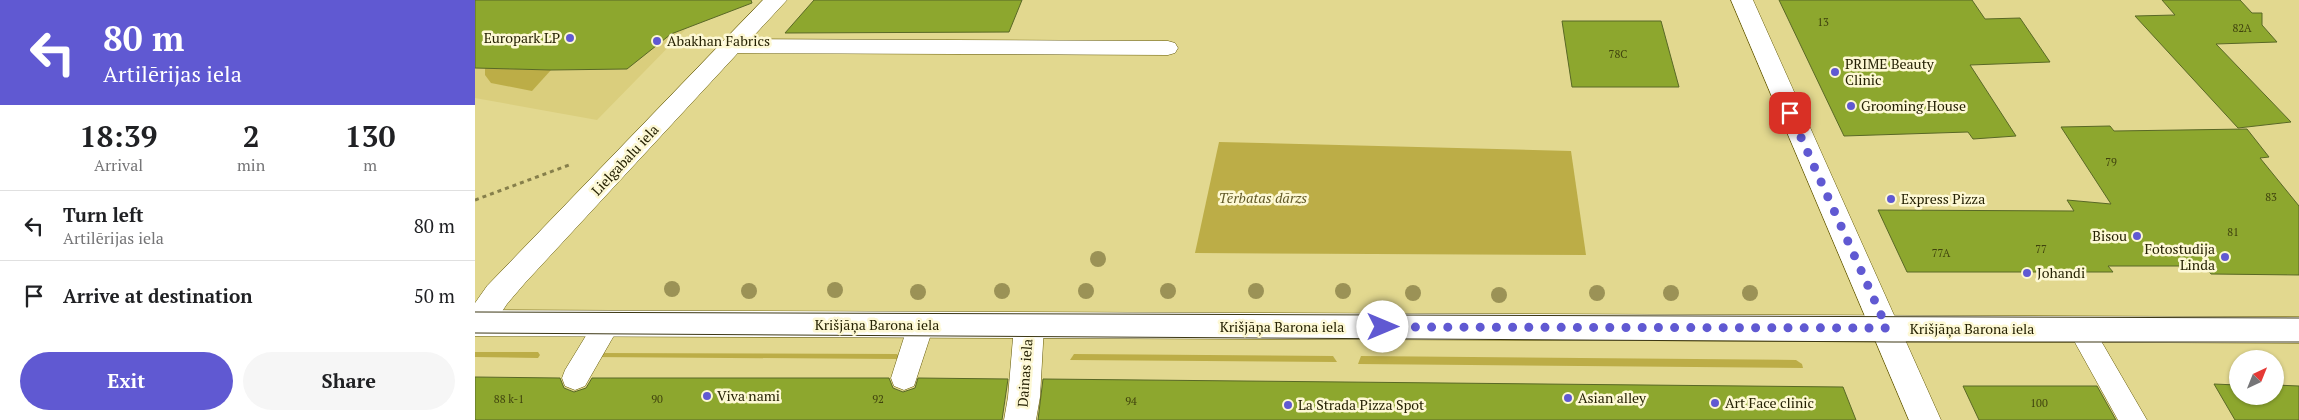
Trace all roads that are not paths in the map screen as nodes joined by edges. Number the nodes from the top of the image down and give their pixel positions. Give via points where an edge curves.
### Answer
1 (775, 0) edge
2 (1742, 0) edge
3 (732, 46) junction
4 (1168, 48) dead end
5 (476, 322) edge
6 (607, 324) junction
7 (921, 325) junction
8 (1029, 326) junction
9 (1887, 328) junction
10 (2081, 330) junction
11 (2299, 330) edge
12 (575, 378) dead end
13 (904, 378) dead end
14 (1020, 420) edge
15 (1925, 420) edge
16 (2133, 420) edge

1 - 3 street, Lielgabalu iela
2 - 9 street
3 - 4 lane
3 - 5 street, Lielgabalu iela via 503,288
5 - 6 street, Krišjāņa Barona iela
6 - 7 street, Krišjāņa Barona iela
6 - 12 lane
7 - 8 street, Krišjāņa Barona iela
7 - 13 lane
8 - 9 street, Krišjāņa Barona iela
8 - 14 street, Dainas iela via 1025,401
9 - 10 street, Krišjāņa Barona iela
9 - 15 street
10 - 11 street, Krišjāņa Barona iela
10 - 16 lane

